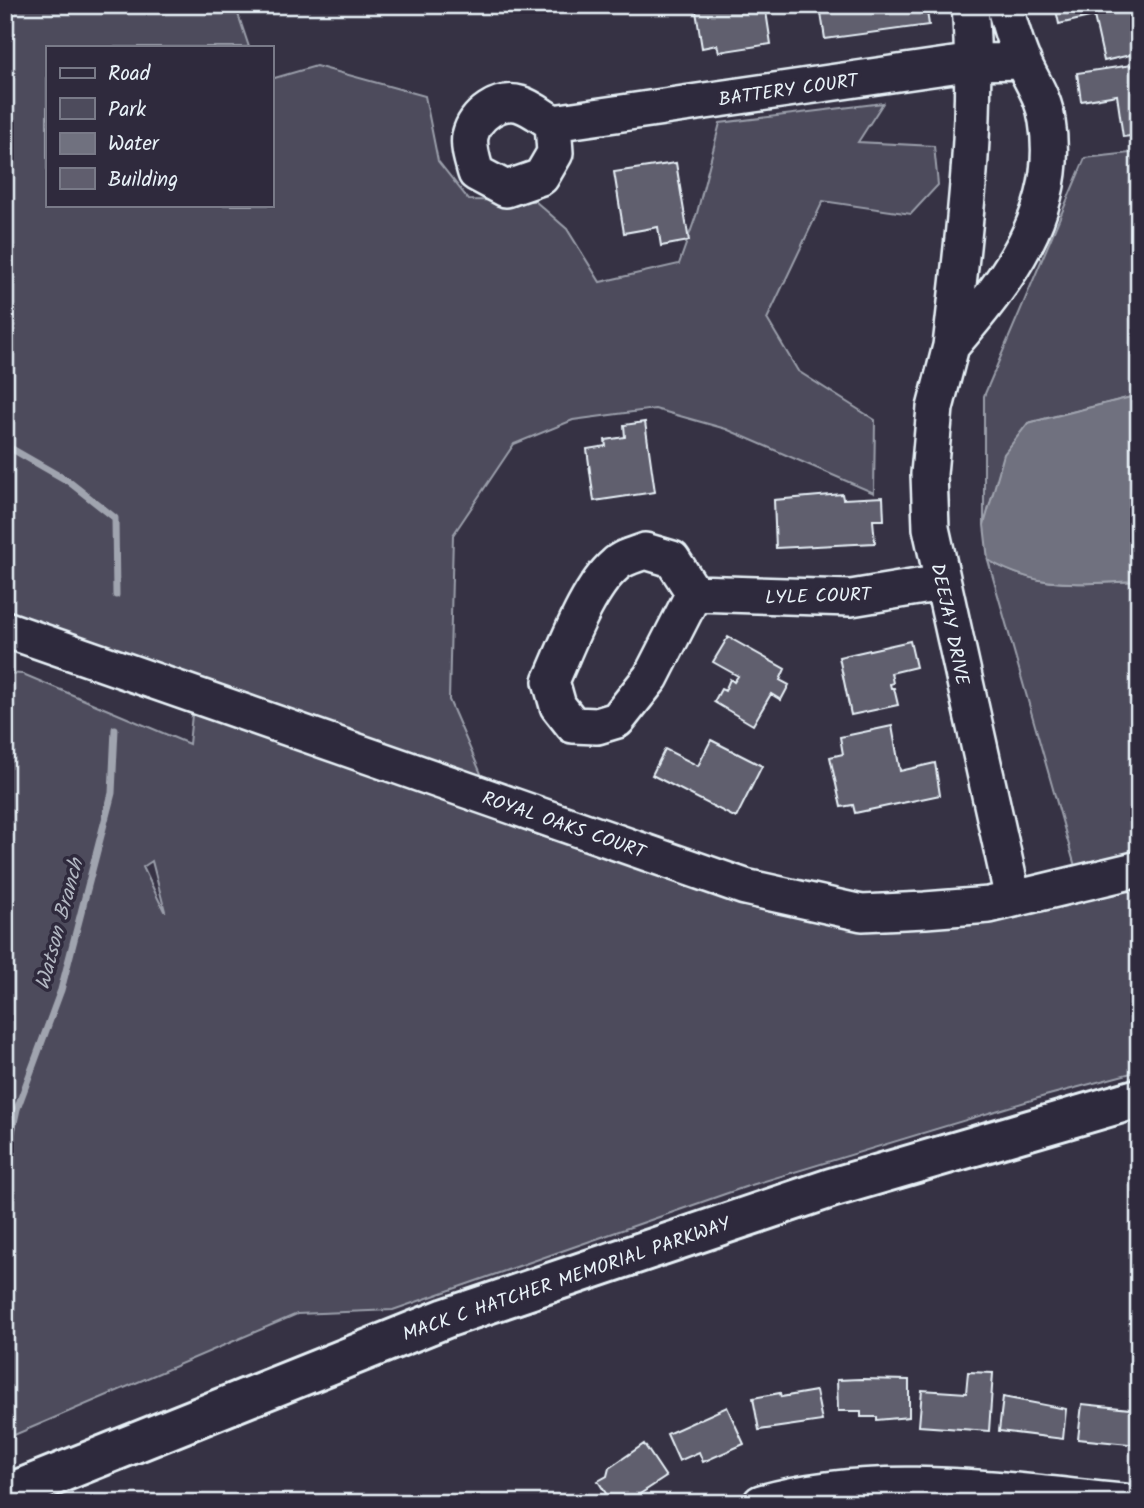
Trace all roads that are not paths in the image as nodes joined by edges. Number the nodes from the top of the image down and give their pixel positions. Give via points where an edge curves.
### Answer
1 (970, 5) edge
2 (1004, 5) edge
3 (1023, 61) junction
4 (974, 62) junction
5 (553, 123) dead end
6 (951, 346) junction
7 (942, 583) junction
8 (694, 593) junction
9 (5, 629) edge
10 (1139, 869) edge
11 (1013, 899) junction
12 (1139, 1098) edge
13 (12, 1492) edge
14 (761, 1503) edge
15 (1135, 1503) edge

1 - 4 street, DEEJAY DRIVE
2 - 3 street, DEEJAY DRIVE
3 - 4 street, BATTERY COURT
3 - 6 street, DEEJAY DRIVE via 1039,90 1047,121 1046,191 1018,261
4 - 5 street, BATTERY COURT
4 - 6 street, DEEJAY DRIVE via 970,182
6 - 7 street, DEEJAY DRIVE via 935,408 929,474 931,528
7 - 8 street, LYLE COURT via 851,598
7 - 11 street, DEEJAY DRIVE
8 - 8 street via 672,559 645,551 615,564 579,617 551,681 558,706 573,725 597,726 617,720 651,677
9 - 11 street, ROYAL OAKS COURT via 745,887 862,913 976,906
10 - 11 street, ROYAL OAKS COURT
12 - 13 main road, MACK C HATCHER MEMORIAL PARKWAY via 831,1188 446,1318
14 - 15 street via 850,1489 927,1484

